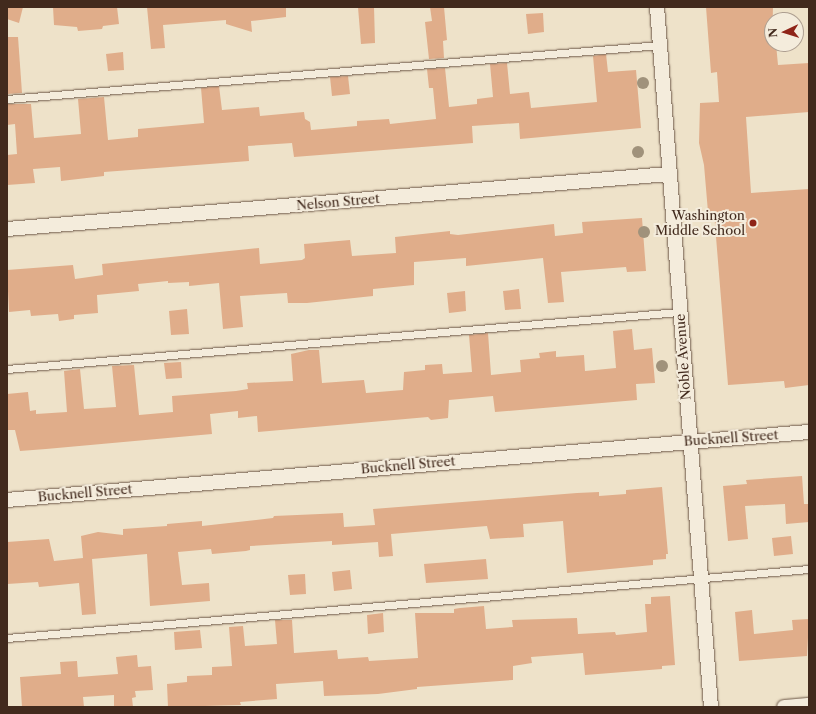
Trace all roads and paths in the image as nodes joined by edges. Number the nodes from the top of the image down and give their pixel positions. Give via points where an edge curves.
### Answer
1 (657, 7) edge
2 (660, 45) junction
3 (7, 99) edge
4 (669, 174) junction
5 (7, 229) edge
6 (680, 312) junction
7 (7, 368) edge
8 (809, 432) edge
9 (689, 441) junction
10 (7, 500) edge
11 (809, 569) edge
12 (700, 578) junction
13 (7, 638) edge
14 (809, 705) edge
15 (711, 707) edge
16 (784, 707) edge

1 - 2 street, Noble Avenue
2 - 3 lane
2 - 4 street, Noble Avenue
4 - 5 street, Nelson Street
4 - 6 street, Noble Avenue
6 - 7 lane
6 - 9 street, Noble Avenue
8 - 9 street, Bucknell Street
9 - 10 street, Bucknell Street
9 - 12 street, Noble Avenue
11 - 12 lane
12 - 13 lane
12 - 15 street, Noble Avenue
14 - 16 street

